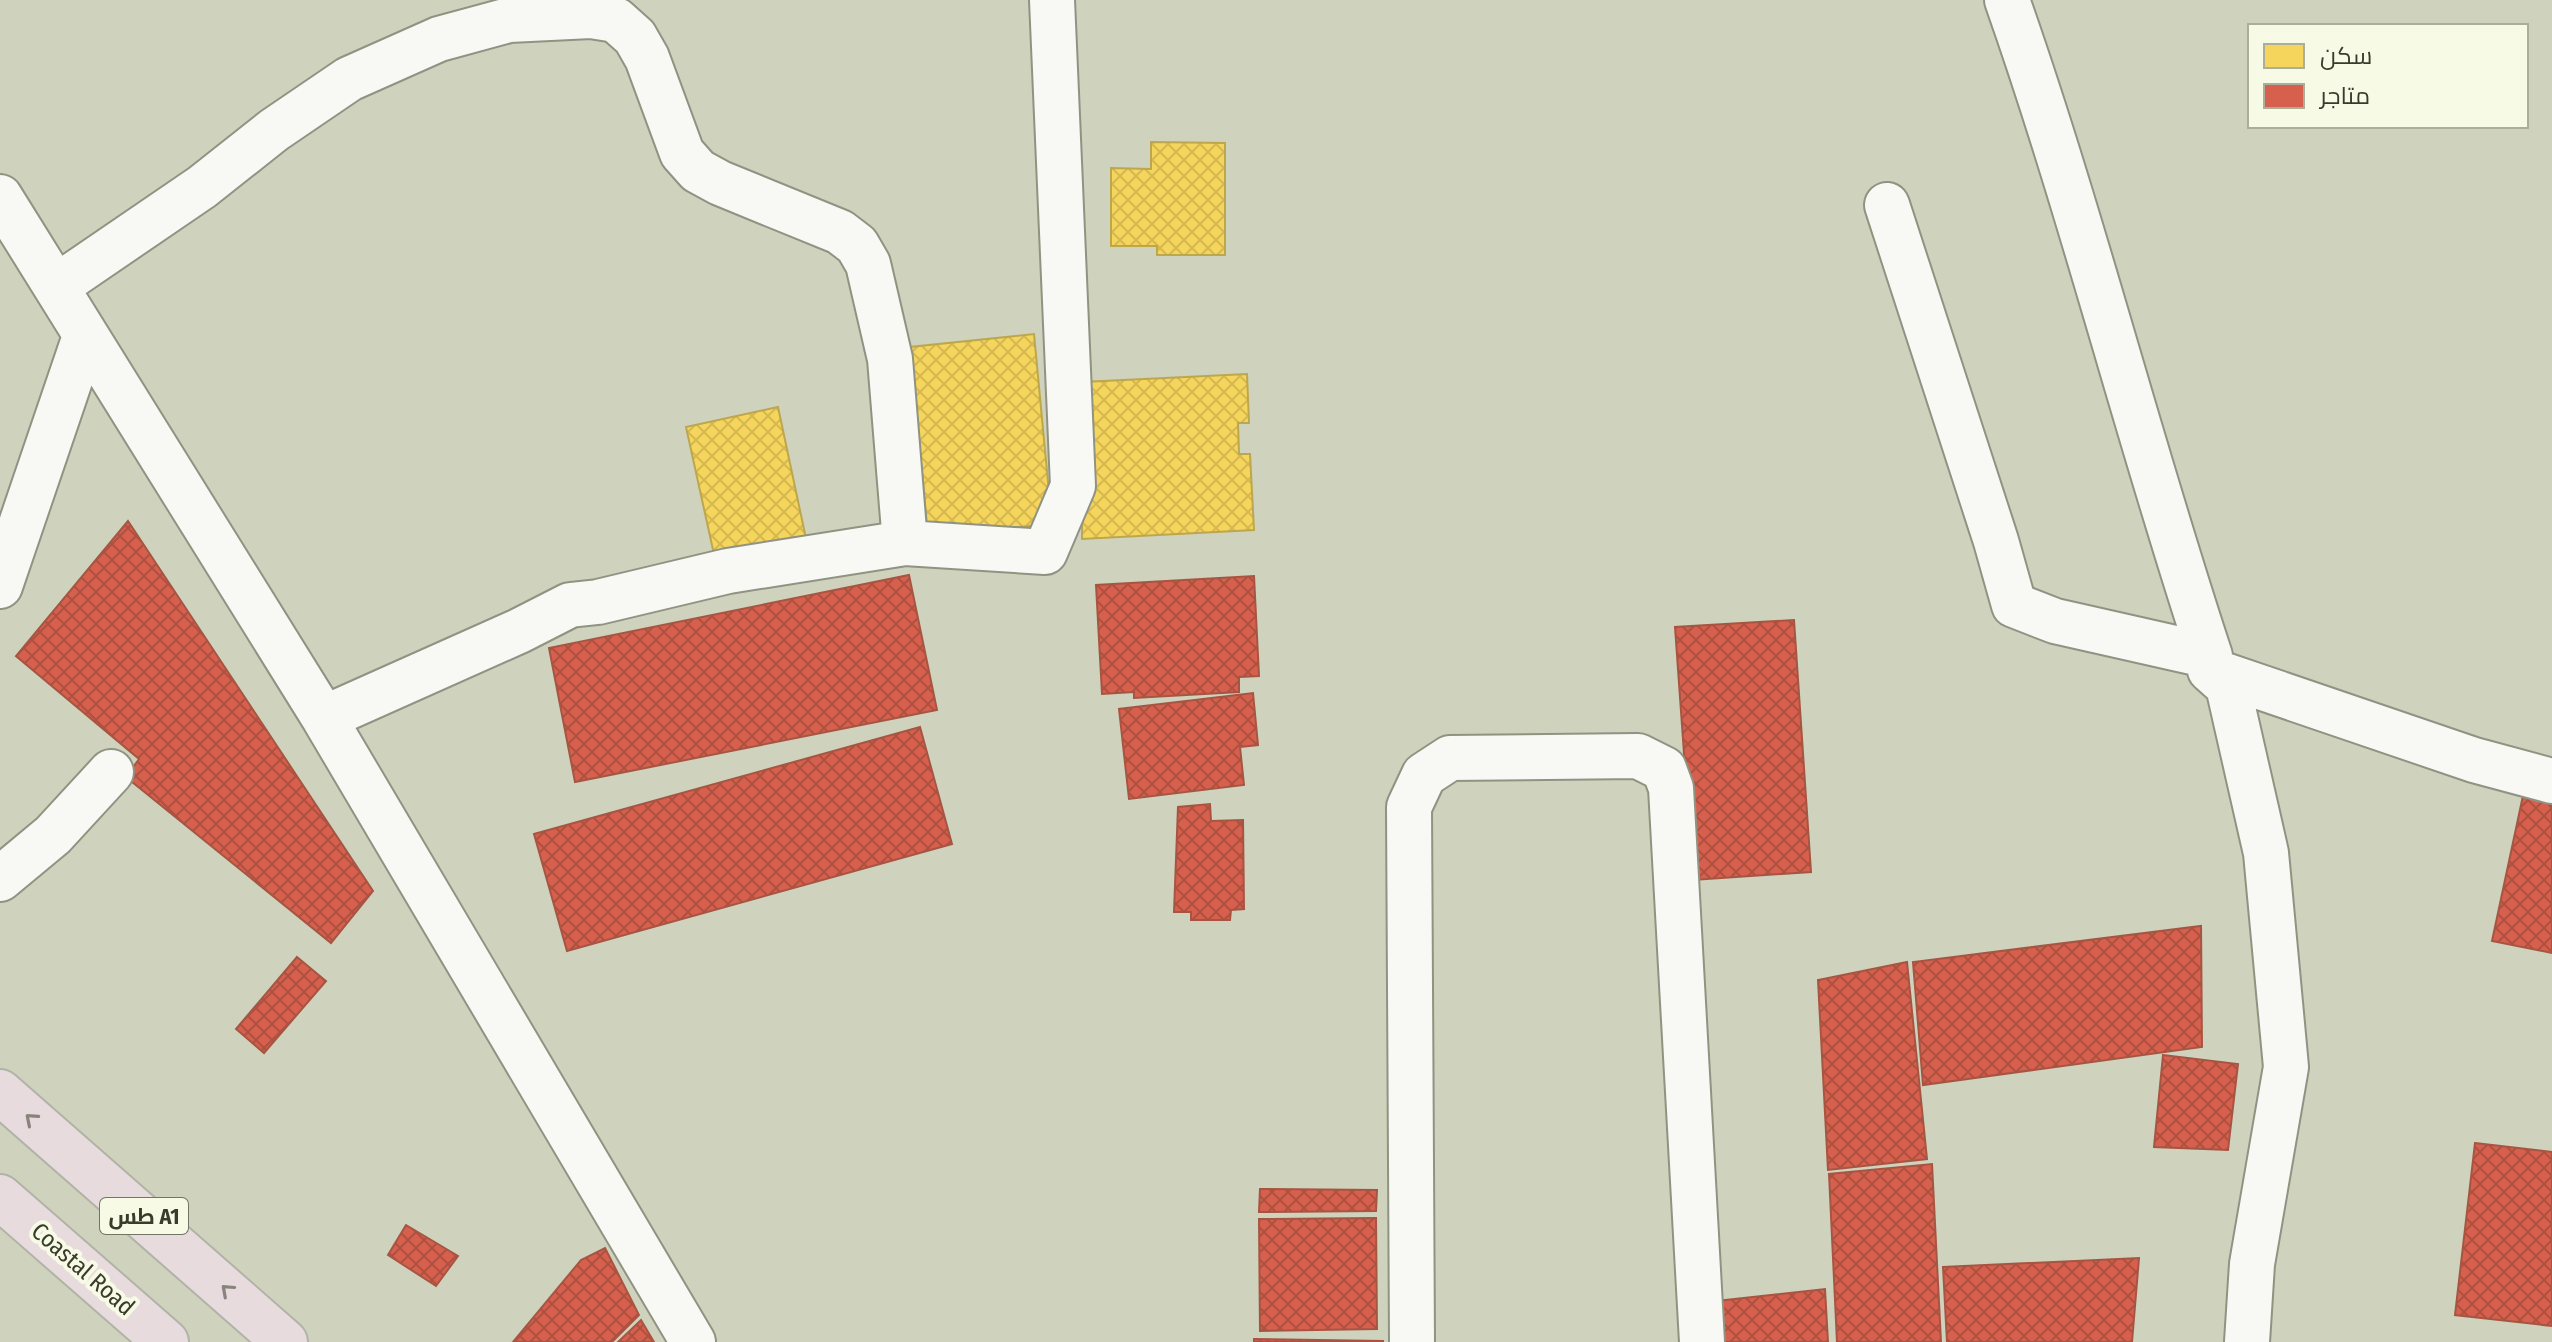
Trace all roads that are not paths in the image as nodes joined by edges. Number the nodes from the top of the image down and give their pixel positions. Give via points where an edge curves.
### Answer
1 (1052, 0) edge
2 (2007, 0) edge
3 (0, 197) edge
4 (1887, 205) dead end
5 (57, 286) junction
6 (85, 336) junction
7 (905, 543) junction
8 (0, 586) edge
9 (2210, 663) junction
10 (324, 718) junction
11 (111, 772) dead end
12 (2552, 781) edge
13 (0, 879) edge
14 (0, 1092) edge
15 (0, 1197) edge
16 (166, 1342) edge
17 (285, 1342) edge
18 (693, 1342) edge
19 (1412, 1342) edge
20 (1702, 1342) edge
21 (2247, 1342) edge

1 - 7 street via 1073,486 1045,552
2 - 9 street
3 - 5 street
4 - 9 street via 2014,605
5 - 6 street
5 - 7 street via 349,79 439,39 509,20 616,20 647,58 682,153 698,171 840,232 857,245 868,264 890,359
6 - 8 street
6 - 10 street
7 - 10 street via 728,571 570,605
9 - 12 street via 2474,760
9 - 21 street via 2228,686 2266,853 2286,1067 2252,1264
10 - 18 street
11 - 13 street via 53,835
17 -> 14 highway, طس A1
15 - 16 highway, Coastal Road
19 - 20 street via 1409,807 1424,775 1450,758 1638,756 1664,769 1671,788

